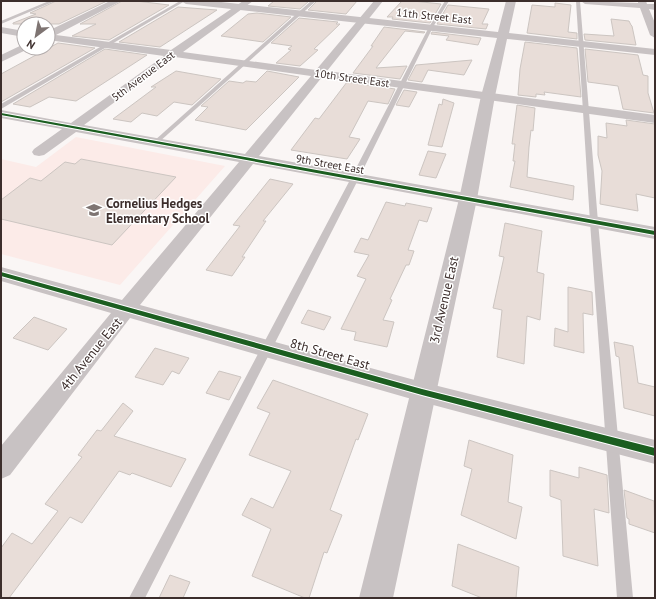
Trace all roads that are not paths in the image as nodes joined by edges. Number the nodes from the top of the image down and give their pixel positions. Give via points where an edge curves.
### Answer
1 (53, 1) edge
2 (117, 1) edge
3 (185, 1) edge
4 (314, 1) edge
5 (379, 1) edge
6 (447, 1) edge
7 (511, 1) edge
8 (578, 1) edge
9 (585, 1) edge
10 (245, 4) edge
11 (643, 4) edge
12 (655, 7) edge
13 (300, 13) junction
14 (364, 20) junction
15 (1, 23) edge
16 (431, 27) junction
17 (1, 30) edge
18 (56, 32) edge
19 (16, 33) edge
20 (655, 34) edge
21 (502, 35) junction
22 (56, 37) edge
23 (581, 44) junction
24 (107, 45) junction
25 (16, 51) edge
26 (655, 52) edge
27 (172, 54) junction
28 (1, 59) edge
29 (245, 63) junction
30 (319, 73) junction
31 (402, 85) junction
32 (488, 96) junction
33 (1, 107) edge
34 (587, 110) junction
35 (1, 114) edge
36 (655, 119) edge
37 (74, 127) junction
38 (156, 142) junction
39 (39, 152) dead end
40 (249, 159) junction
41 (355, 178) junction
42 (468, 199) junction
43 (594, 222) junction
44 (655, 233) edge
45 (3, 278) edge
46 (126, 309) junction
47 (267, 348) junction
48 (422, 392) junction
49 (612, 441) junction
50 (655, 452) edge
51 (1, 466) edge
52 (137, 598) edge
53 (376, 598) edge
54 (625, 598) edge

1 - 15 lane
2 - 18 street
3 - 10 street, 11th Street East
3 - 24 lane
4 - 13 lane
5 - 14 street, 4th Avenue East
6 - 16 lane
7 - 21 street, 3rd Avenue East
8 - 23 lane
9 - 11 street
10 - 13 street, 11th Street East
10 - 27 street, 5th Avenue East
11 - 12 street
11 - 20 street
13 - 14 street, 11th Street East
13 - 29 lane
14 - 16 street, 11th Street East
14 - 30 street, 4th Avenue East
16 - 21 street, 11th Street East
16 - 31 lane
17 - 19 street
21 - 23 street, 11th Street East
21 - 32 street, 3rd Avenue East
22 - 24 street, 10th Street East
23 - 26 street, 11th Street East
23 - 34 lane
24 - 27 street, 10th Street East
24 - 33 lane
25 - 28 street
27 - 29 street, 10th Street East
27 - 37 street, 5th Avenue East
29 - 30 street, 10th Street East
29 - 38 lane
30 - 31 street, 10th Street East
30 - 40 street, 4th Avenue East
31 - 32 street, 10th Street East
31 - 41 lane
32 - 34 street, 10th Street East
32 - 42 street, 3rd Avenue East
34 - 36 street, 10th Street East
34 - 43 lane
35 - 37 street, 9th Street East
37 - 38 street, 9th Street East
37 - 39 street, 5th Avenue East
38 - 40 street, 9th Street East
40 - 41 street, 9th Street East
40 - 46 street, 4th Avenue East
41 - 42 street, 9th Street East
41 - 47 lane
42 - 43 street, 9th Street East
42 - 48 street, 3rd Avenue East
43 - 44 street, 9th Street East
43 - 49 lane
45 - 46 street, 8th Street East
46 - 47 street, 8th Street East
46 - 51 street, 4th Avenue East
47 - 48 street, 8th Street East
47 - 52 lane
48 - 49 street, 8th Street East
48 - 53 street, 3rd Avenue East
49 - 50 street, 8th Street East
49 - 54 lane

